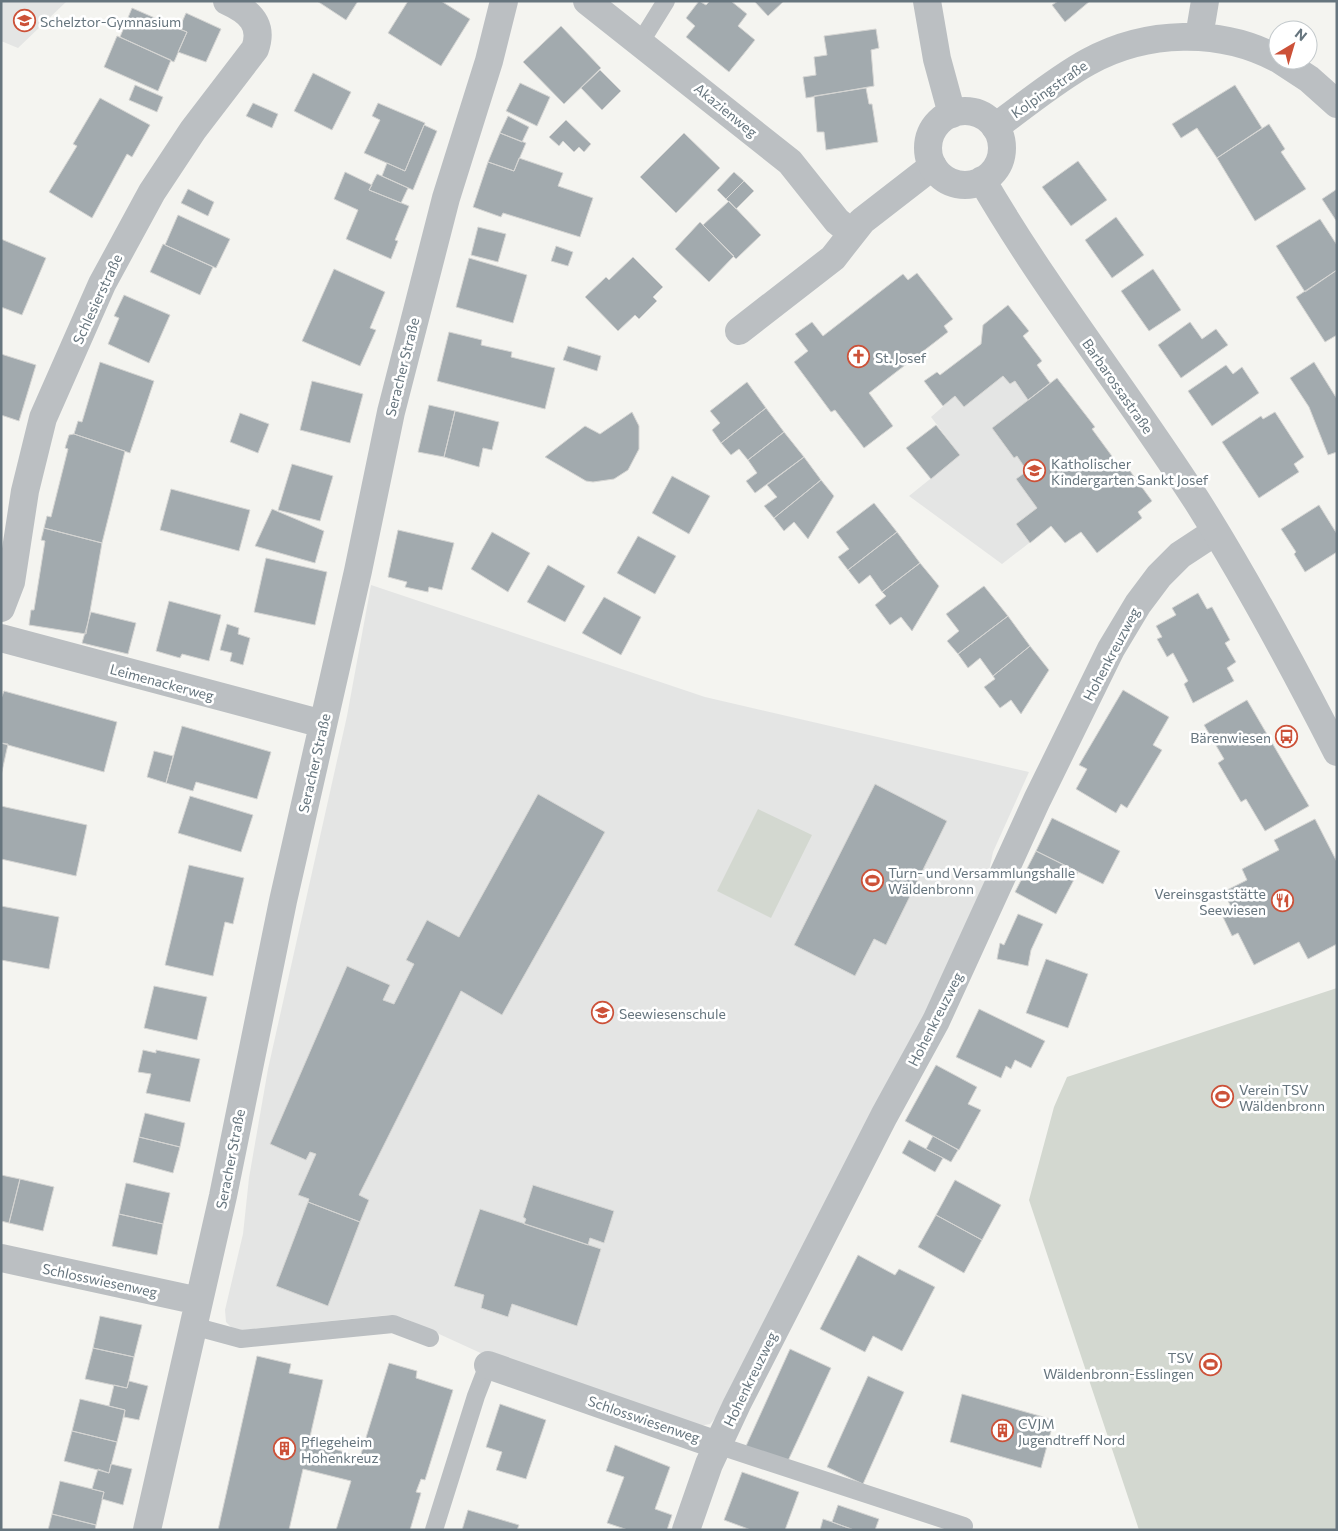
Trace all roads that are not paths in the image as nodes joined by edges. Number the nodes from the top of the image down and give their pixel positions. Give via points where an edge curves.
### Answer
1 (227, 1) edge
2 (504, 1) edge
3 (588, 1) edge
4 (666, 1) edge
5 (927, 1) edge
6 (1205, 1) edge
7 (1199, 37) junction
8 (640, 43) junction
9 (1268, 55) edge
10 (1295, 70) edge
11 (1337, 104) edge
12 (952, 114) junction
13 (995, 127) junction
14 (933, 166) junction
15 (982, 180) junction
16 (852, 233) junction
17 (739, 331) dead end
18 (1216, 532) junction
19 (1, 608) edge
20 (1, 638) edge
21 (323, 724) junction
22 (1337, 752) edge
23 (1, 1258) edge
24 (196, 1314) junction
25 (430, 1338) dead end
26 (488, 1365) joint
27 (717, 1445) junction
28 (964, 1526) dead end
29 (147, 1530) edge
30 (434, 1530) edge
31 (686, 1530) edge

1 - 19 street, Schlesierstraße via 243,8 256,22 259,39 255,49 193,130 135,221 102,284 50,400 36,444 11,582
2 - 21 street, Seracher Straße via 410,333
3 - 8 street, Akazienweg
4 - 8 lane
5 - 12 street via 937,59
6 - 7 street
7 - 9 street, Kolpingstraße via 1238,43
7 - 13 street, Kolpingstraße via 1141,42 1102,54 1071,72
8 - 16 street, Akazienweg via 790,162 832,215
10 - 11 street, Kolpingstraße
12 - 13 street via 970,111
12 - 14 street via 931,133 928,150
13 - 15 street via 1002,144 1002,154 994,170
14 - 15 street via 946,180 955,184 969,185
14 - 16 street via 872,213
15 - 18 street, Barbarossastraße via 1028,256 1168,457
16 - 17 street via 833,258
18 - 22 street, Barbarossastraße via 1278,639
18 - 27 street, Hohenkreuzweg via 1169,565 1120,633 1037,800 936,1021
20 - 21 street, Leimenackerweg
21 - 24 street, Seracher Straße
23 - 24 street, Schlosswiesenweg
24 - 25 lane, Schlosswiesenweg via 241,1339 393,1324
24 - 29 street, Seracher Straße
26 - 27 street, Schlosswiesenweg
26 - 30 lane, Schlosswiesenweg
27 - 28 lane, Schlosswiesenweg
27 - 31 street, Hohenkreuzweg

